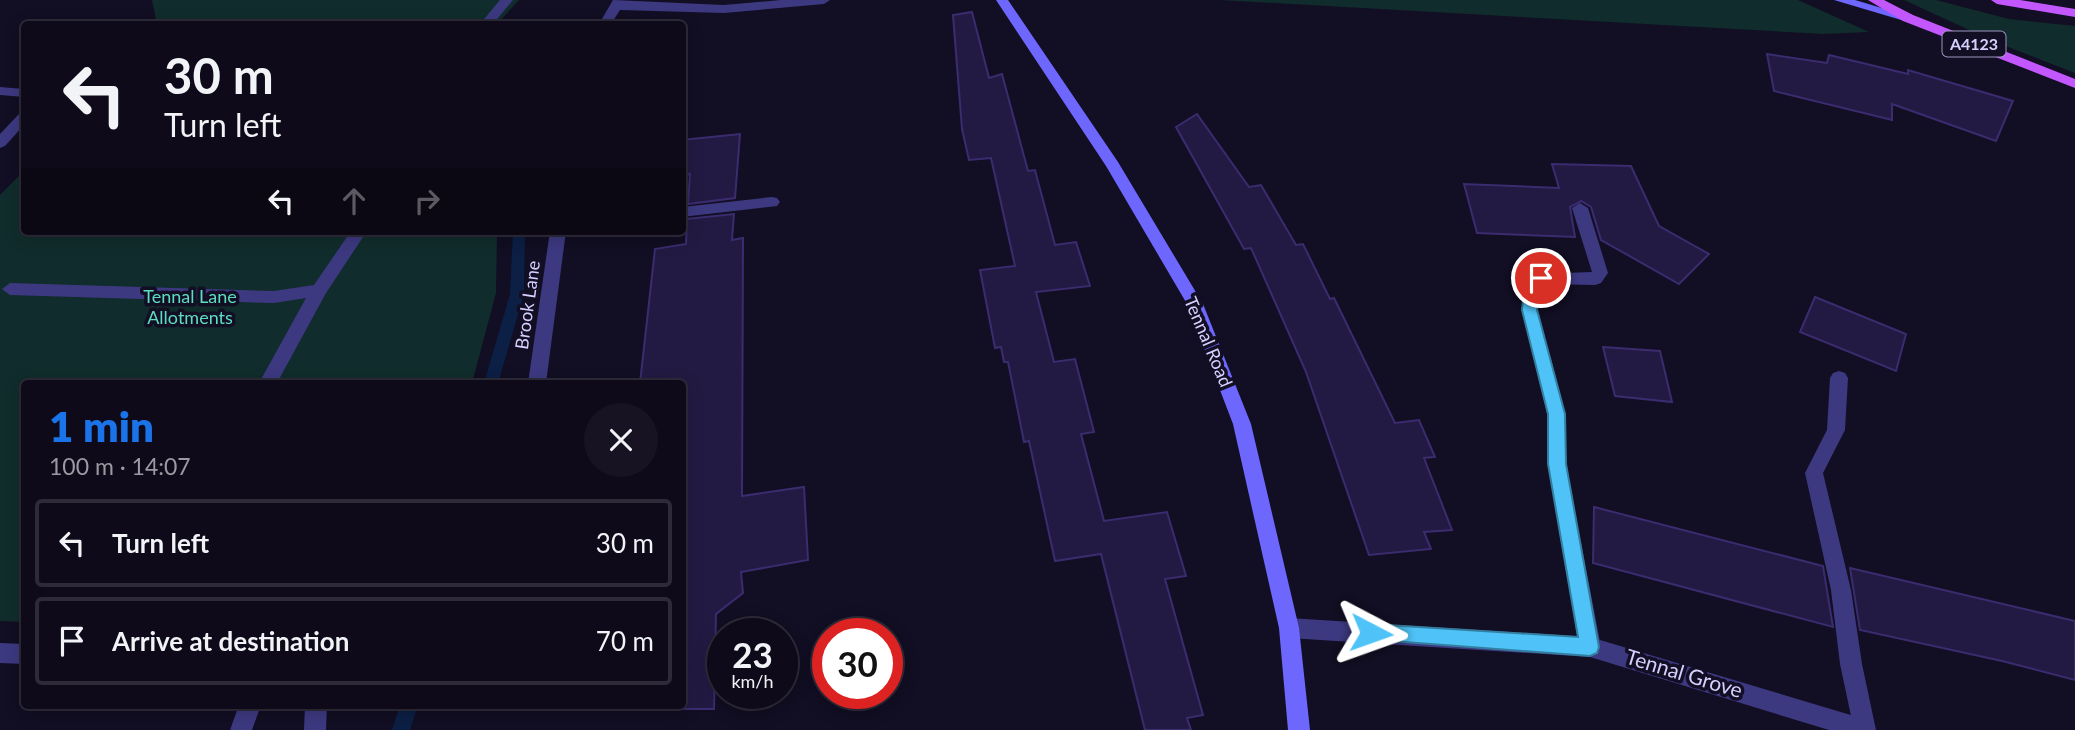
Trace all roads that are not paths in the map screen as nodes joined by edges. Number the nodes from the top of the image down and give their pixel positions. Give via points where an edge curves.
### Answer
1 (507, 0) edge
2 (824, 0) edge
3 (1002, 0) edge
4 (1840, 0) edge
5 (1874, 0) edge
6 (1997, 0) edge
7 (617, 3) edge
8 (2075, 13) edge
9 (1908, 18) junction
10 (489, 21) edge
11 (607, 21) edge
12 (2075, 84) edge
13 (0, 91) edge
14 (21, 93) edge
15 (21, 120) edge
16 (0, 143) edge
17 (772, 202) dead end
18 (1580, 208) dead end
19 (686, 212) edge
20 (356, 235) edge
21 (557, 235) edge
22 (10, 289) dead end
23 (319, 290) junction
24 (1839, 378) dead end
25 (270, 380) edge
26 (537, 380) edge
27 (1289, 628) junction
28 (1590, 647) junction
29 (0, 653) edge
30 (21, 653) edge
31 (249, 709) edge
32 (316, 709) edge
33 (241, 730) edge
34 (315, 730) edge
35 (1299, 730) edge
36 (1865, 730) edge

1 - 10 street
2 - 7 street via 724,9
3 - 27 street, Tennal Road via 1112,164 1195,304 1242,424
4 - 9 street
5 - 9 main road, A4123
6 - 8 main road
7 - 11 street
9 - 12 main road, A4123
13 - 14 street
15 - 16 street
17 - 19 street
18 - 28 street via 1600,273 1595,278 1541,278 1532,292 1530,310 1556,414 1557,464
20 - 23 street
21 - 26 street, Brook Lane
22 - 23 street via 274,297
23 - 25 street
24 - 36 street via 1836,430 1814,473 1841,590
27 - 28 street, Tennal Grove
27 - 35 street, Tennal Road
28 - 36 street, Tennal Grove
29 - 30 street
31 - 33 street
32 - 34 street

